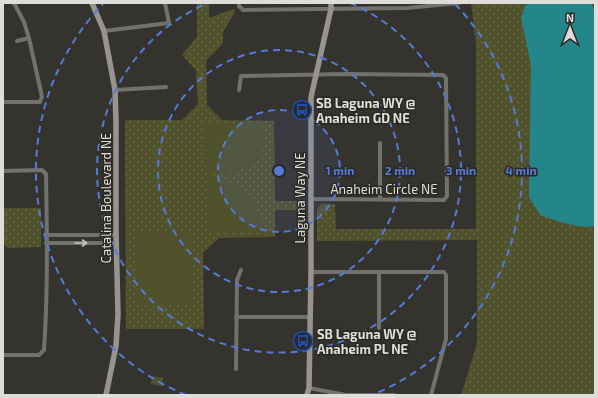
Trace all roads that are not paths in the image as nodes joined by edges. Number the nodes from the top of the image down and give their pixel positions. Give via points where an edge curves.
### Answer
1 (14, 3) edge
2 (92, 3) edge
3 (165, 3) edge
4 (239, 3) edge
5 (459, 3) edge
6 (331, 6) edge
7 (104, 31) junction
8 (29, 38) junction
9 (17, 41) dead end
10 (316, 75) junction
11 (166, 87) dead end
12 (115, 90) junction
13 (239, 90) dead end
14 (3, 102) edge
15 (380, 143) dead end
16 (3, 171) edge
17 (311, 199) junction
18 (380, 200) junction
19 (46, 235) junction
20 (116, 235) junction
21 (46, 243) junction
22 (116, 243) junction
23 (241, 270) dead end
24 (311, 272) junction
25 (379, 272) junction
26 (236, 316) junction
27 (310, 316) junction
28 (379, 328) dead end
29 (3, 356) edge
30 (236, 369) dead end
31 (309, 388) junction
32 (106, 395) edge
33 (307, 395) edge
34 (394, 395) edge
35 (431, 395) edge

1 - 8 street
2 - 7 street, Catalina Boulevard NE
3 - 7 street via 169,23
4 - 6 street via 243,10
5 - 6 street via 407,8
6 - 10 street, Laguna Way NE
7 - 12 street, Catalina Boulevard NE
8 - 9 street
8 - 14 street via 42,97 40,102
10 - 13 street via 241,76
10 - 17 street, Laguna Way NE via 310,110
10 - 18 street, Anaheim Circle NE via 443,75 446,78 447,196 444,200
11 - 12 street
12 - 20 street, Catalina Boulevard NE
15 - 18 street
16 - 19 street via 42,170 46,174
17 - 18 street, Anaheim Circle NE
17 - 24 street, Laguna Way NE
19 - 20 street
19 - 21 street
20 - 22 street, Catalina Boulevard NE
21 -> 22 street
21 - 29 street via 44,350 39,355
22 - 32 street, Catalina Boulevard NE via 117,338
23 - 26 street via 237,280
24 - 25 street
24 - 27 street, Laguna Way NE
25 - 28 street
25 - 35 street via 444,272 446,275 446,339
26 - 27 street
26 - 30 street
27 - 31 street, Laguna Way NE
31 - 33 street, Laguna Way NE
31 - 34 street via 346,395

